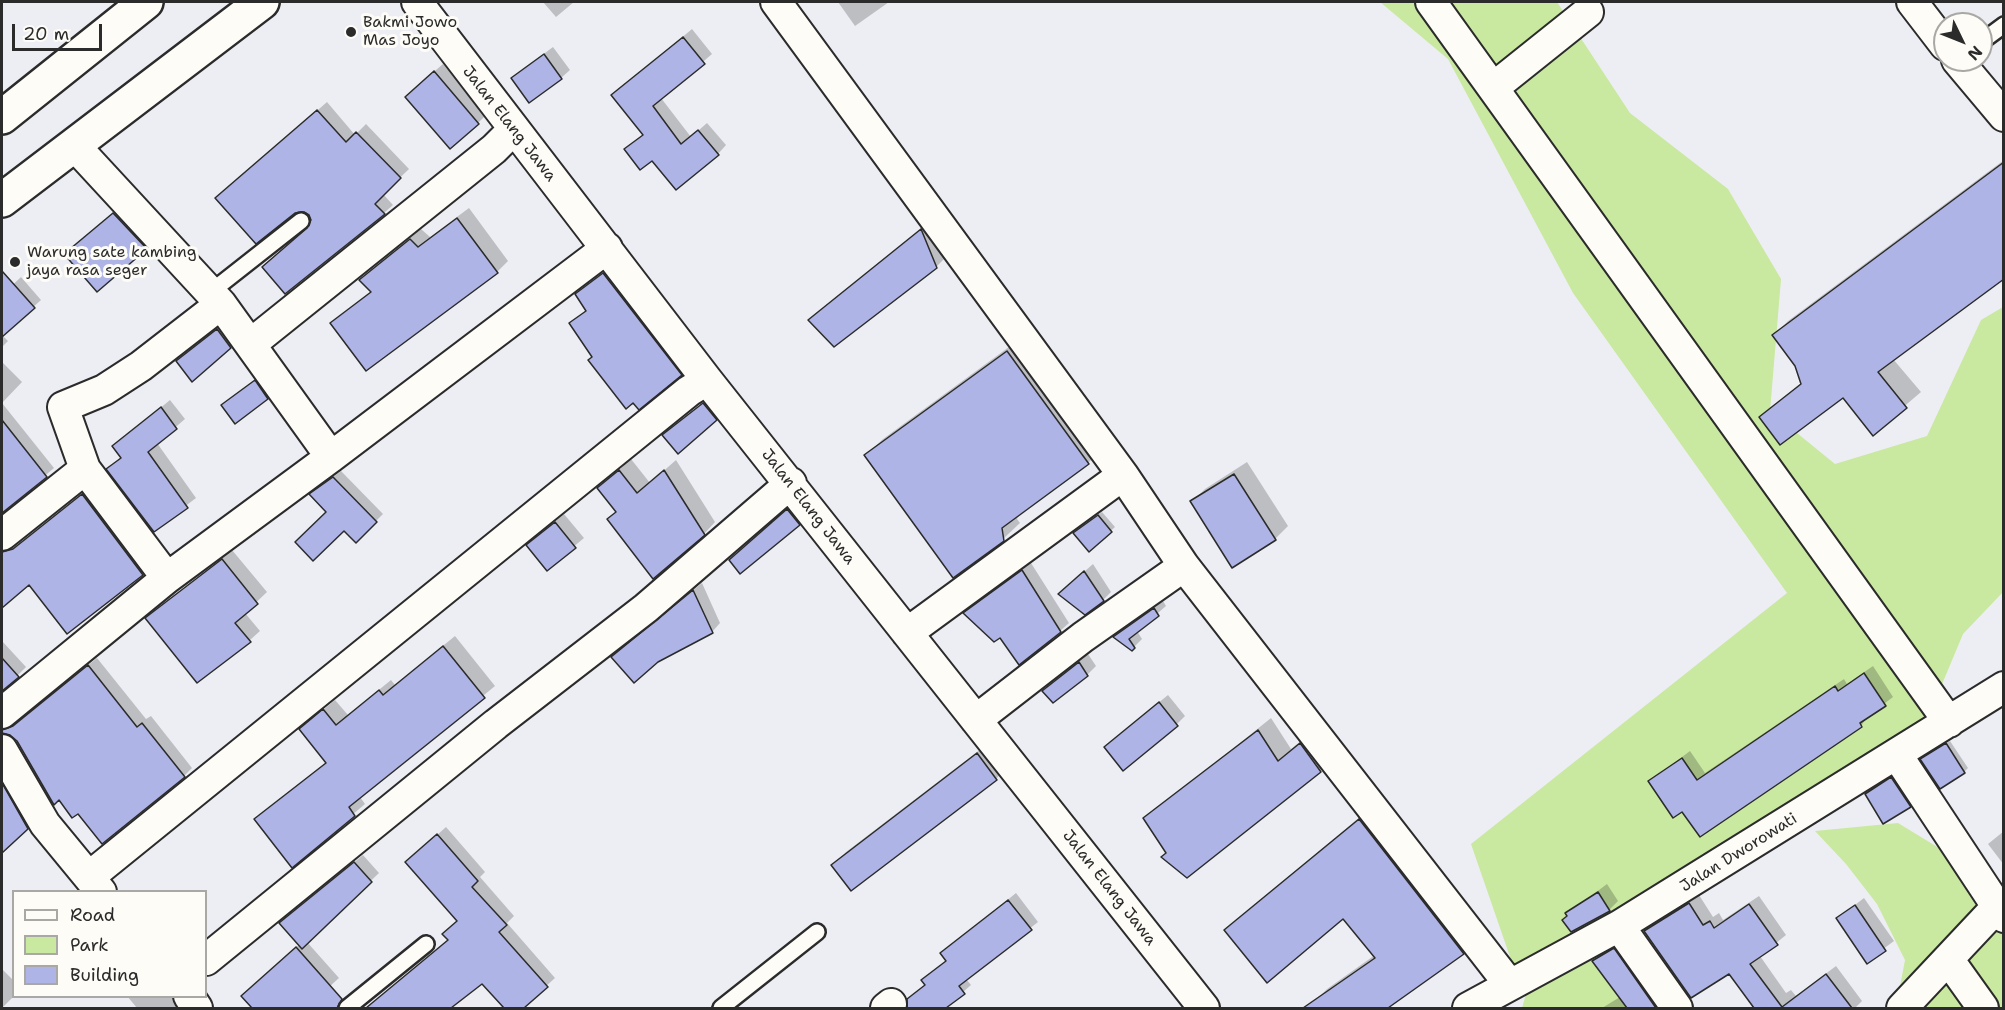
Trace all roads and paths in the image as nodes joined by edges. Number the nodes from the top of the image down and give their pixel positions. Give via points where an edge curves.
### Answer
1 (146, 2) edge
2 (262, 2) edge
3 (417, 2) edge
4 (776, 2) edge
5 (1431, 2) edge
6 (1912, 2) edge
7 (1588, 12) dead end
8 (1933, 29) edge
9 (1967, 72) edge
10 (1493, 88) junction
11 (2004, 116) edge
12 (2, 117) edge
13 (513, 130) junction
14 (74, 145) junction
15 (2, 200) edge
16 (301, 221) dead end
17 (607, 248) junction
18 (216, 298) junction
19 (252, 343) junction
20 (707, 380) junction
21 (331, 457) junction
22 (85, 469) junction
23 (1123, 475) junction
24 (791, 483) junction
25 (2, 535) edge
26 (1184, 566) junction
27 (166, 578) junction
28 (907, 633) junction
29 (2004, 687) edge
30 (2, 713) edge
31 (976, 720) junction
32 (1949, 722) junction
33 (2, 750) edge
34 (1897, 755) junction
35 (95, 884) edge
36 (2000, 912) edge
37 (1619, 926) junction
38 (817, 933) dead end
39 (426, 944) dead end
40 (207, 959) edge
41 (1948, 959) junction
42 (1510, 985) junction
43 (347, 1008) edge
44 (721, 1008) edge
45 (1204, 1008) edge
46 (1468, 1008) edge
47 (1677, 1008) edge
48 (1902, 1008) edge
49 (1983, 1008) edge

1 - 12 main road
2 - 14 main road
3 - 13 street, Jalan Elang Jawa
4 - 23 street
5 - 10 street
6 - 8 street
7 - 10 street
9 - 11 street
10 - 32 street
13 - 17 street, Jalan Elang Jawa
13 - 19 street
14 - 15 main road
14 - 18 street
16 - 18 lane
17 - 20 street, Jalan Elang Jawa
17 - 21 street
18 - 19 street
18 - 22 street via 141,366 104,390 63,407
19 - 21 street
20 - 24 street, Jalan Elang Jawa
20 - 35 street
21 - 27 street
22 - 25 street
22 - 27 street
23 - 26 street
23 - 28 street
24 - 28 street, Jalan Elang Jawa
24 - 40 street via 646,608 496,724
26 - 31 street via 1083,637
26 - 42 street
27 - 30 street
28 - 31 street, Jalan Elang Jawa
29 - 32 street, Jalan Dworowati
31 - 45 street, Jalan Elang Jawa
32 - 34 street, Jalan Dworowati
33 - 35 street via 45,824
34 - 36 street
34 - 37 street, Jalan Dworowati
36 - 41 street
37 - 42 street, Jalan Dworowati
37 - 47 street
38 - 44 lane
39 - 43 lane
41 - 48 street
41 - 49 street
42 - 46 street, Jalan Dworowati

